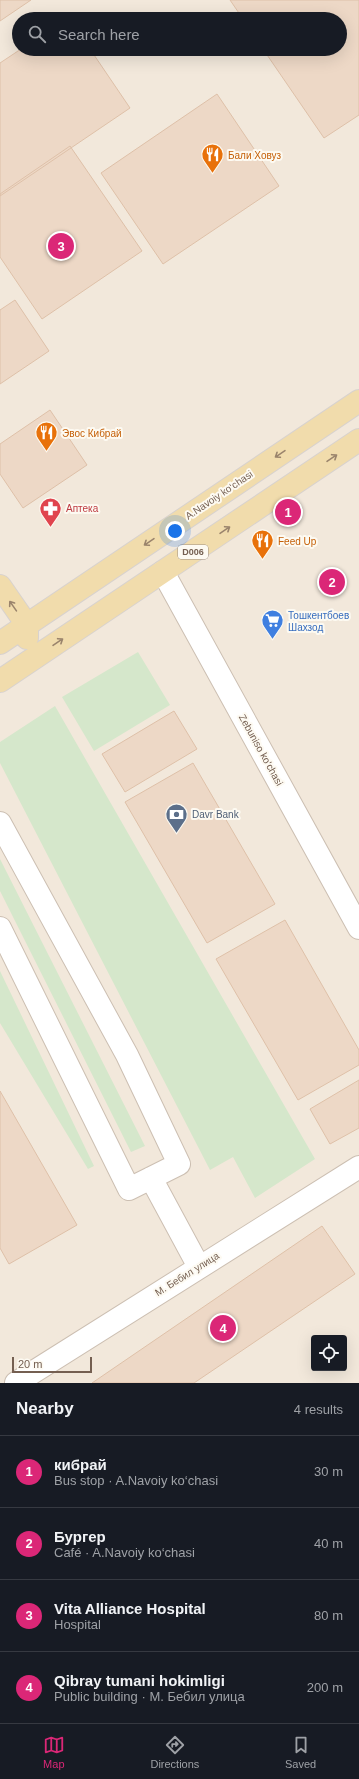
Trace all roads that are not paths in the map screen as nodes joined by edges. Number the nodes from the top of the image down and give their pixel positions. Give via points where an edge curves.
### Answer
1 (359, 401) edge
2 (359, 440) edge
3 (163, 572) junction
4 (0, 586) edge
5 (27, 625) junction
6 (0, 643) edge
7 (0, 648) edge
8 (26, 664) junction
9 (0, 681) edge
10 (0, 823) edge
11 (0, 928) edge
12 (359, 928) edge
13 (359, 1167) edge
14 (151, 1178) junction
15 (199, 1267) junction
16 (16, 1383) edge

1 -> 5 main road, A.Navoiy ko‘chasi
3 -> 2 main road, D006
8 -> 3 main road, D006
3 - 12 street, Zebuniso ko'chasi
5 -> 4 main road
5 - 6 main road, A.Navoiy ko‘chasi
5 - 8 main road
7 - 8 main road
8 - 9 main road, D006
10 - 14 street via 127,1056 179,1164
11 - 14 street via 129,1189
13 - 15 street, М. Бебил улица
14 - 15 street
15 - 16 street, М. Бебил улица

